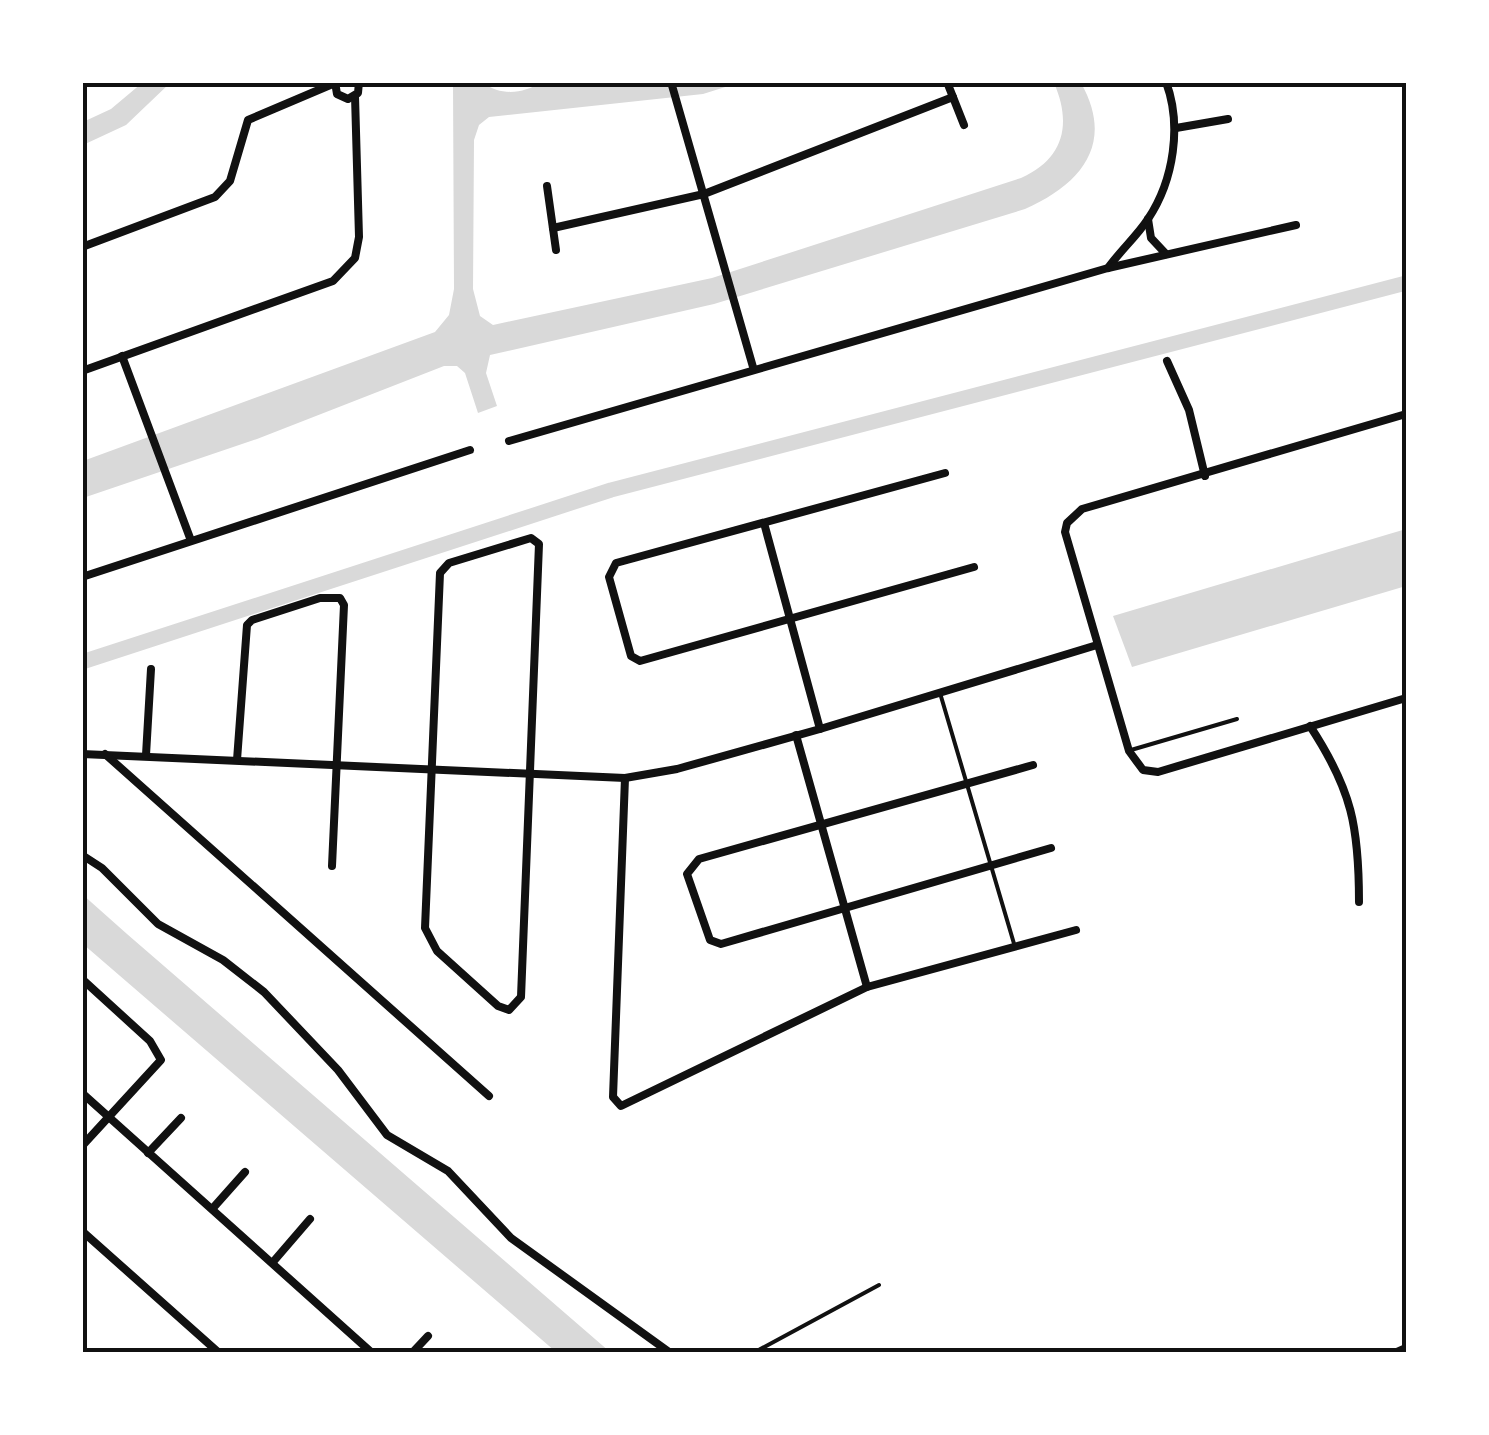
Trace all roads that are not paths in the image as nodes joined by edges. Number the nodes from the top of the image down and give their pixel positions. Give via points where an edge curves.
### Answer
1 (360, 82) edge
2 (672, 82) edge
3 (946, 82) edge
4 (1166, 82) edge
5 (335, 83) edge
6 (355, 96) junction
7 (952, 97) junction
8 (1228, 120) dead end
9 (964, 125) dead end
10 (1176, 128) junction
11 (547, 186) dead end
12 (704, 194) junction
13 (1148, 219) junction
14 (1296, 225) dead end
15 (552, 228) junction
16 (82, 248) edge
17 (556, 250) dead end
18 (1166, 254) junction
19 (1108, 268) junction
20 (122, 356) junction
21 (1167, 362) dead end
22 (753, 368) junction
23 (82, 370) edge
24 (1406, 414) edge
25 (509, 441) dead end
26 (470, 450) dead end
27 (944, 473) dead end
28 (1205, 476) junction
29 (764, 523) junction
30 (190, 538) junction
31 (974, 567) dead end
32 (82, 577) edge
33 (790, 621) junction
34 (1097, 645) junction
35 (151, 669) dead end
36 (940, 693) junction
37 (1406, 698) edge
38 (1237, 719) dead end
39 (1310, 726) junction
40 (820, 729) junction
41 (796, 735) junction
42 (1130, 751) junction
43 (82, 754) edge
44 (105, 754) junction
45 (146, 755) junction
46 (237, 760) junction
47 (336, 764) junction
48 (1033, 765) dead end
49 (434, 770) junction
50 (528, 773) junction
51 (625, 778) junction
52 (966, 783) junction
53 (821, 825) junction
54 (1051, 848) dead end
55 (82, 855) edge
56 (990, 862) junction
57 (332, 866) dead end
58 (1359, 902) dead end
59 (845, 906) junction
60 (1076, 930) dead end
61 (1014, 947) junction
62 (82, 978) edge
63 (867, 987) junction
64 (82, 1093) edge
65 (489, 1096) dead end
66 (110, 1118) junction
67 (181, 1118) dead end
68 (82, 1146) edge
69 (148, 1153) junction
70 (245, 1172) dead end
71 (212, 1208) junction
72 (310, 1219) dead end
73 (82, 1231) edge
74 (273, 1262) junction
75 (879, 1285) dead end
76 (428, 1336) dead end
77 (1406, 1348) edge
78 (218, 1352) edge
79 (371, 1352) edge
80 (413, 1352) edge
81 (669, 1352) edge
82 (756, 1352) edge
83 (1397, 1352) edge

1 - 6 street
2 - 12 street
3 - 7 street
4 - 10 street
5 - 6 street via 340,97
5 - 16 street via 248,120 230,180 215,197
6 - 20 street via 359,236 348,269 333,281
7 - 9 street
7 - 12 street
8 - 10 street
10 - 13 street via 1166,178
11 - 15 street
12 - 15 street
12 - 22 street
13 - 18 street via 1151,238
13 - 19 street
14 - 18 street
15 - 17 street
18 - 19 street
19 - 22 street
20 - 23 street
20 - 30 street
21 - 28 street via 1190,410
22 - 25 street
24 - 28 street
26 - 30 street
27 - 29 street
28 - 34 street via 1082,509 1067,523
29 - 33 street
29 - 33 street via 616,563 609,577 636,660
30 - 32 street
31 - 33 street
33 - 40 street
34 - 36 street
34 - 42 street
35 - 45 street
36 - 40 street
36 - 52 lane
37 - 39 street
38 - 42 lane
39 - 42 street via 1158,772 1143,770
39 - 58 street via 1351,802
40 - 41 street
41 - 51 street
41 - 53 street
43 - 44 street
44 - 45 street
44 - 65 street
45 - 46 street
46 - 47 street
46 - 47 street via 247,625 337,596 344,605
47 - 49 street
47 - 57 street
48 - 52 street
49 - 50 street
49 - 50 street via 426,937 509,1010 522,997
49 - 50 street via 440,573 449,563 531,538 539,544
50 - 51 street
51 - 63 street via 615,1102 631,1104
52 - 53 street
52 - 56 lane
53 - 59 street
53 - 59 street via 699,859 688,874 716,944
54 - 56 street
55 - 81 street via 158,924 254,983 338,1070 387,1135 448,1171 502,1230
56 - 59 street
56 - 61 lane
59 - 63 street
60 - 61 street
61 - 63 street
62 - 66 street via 160,1055 158,1066
64 - 66 street
66 - 68 street
66 - 69 street
67 - 69 street
69 - 71 street
70 - 71 street
71 - 74 street
72 - 74 street
73 - 78 street
74 - 79 street
75 - 82 lane
76 - 80 street
77 - 83 street

